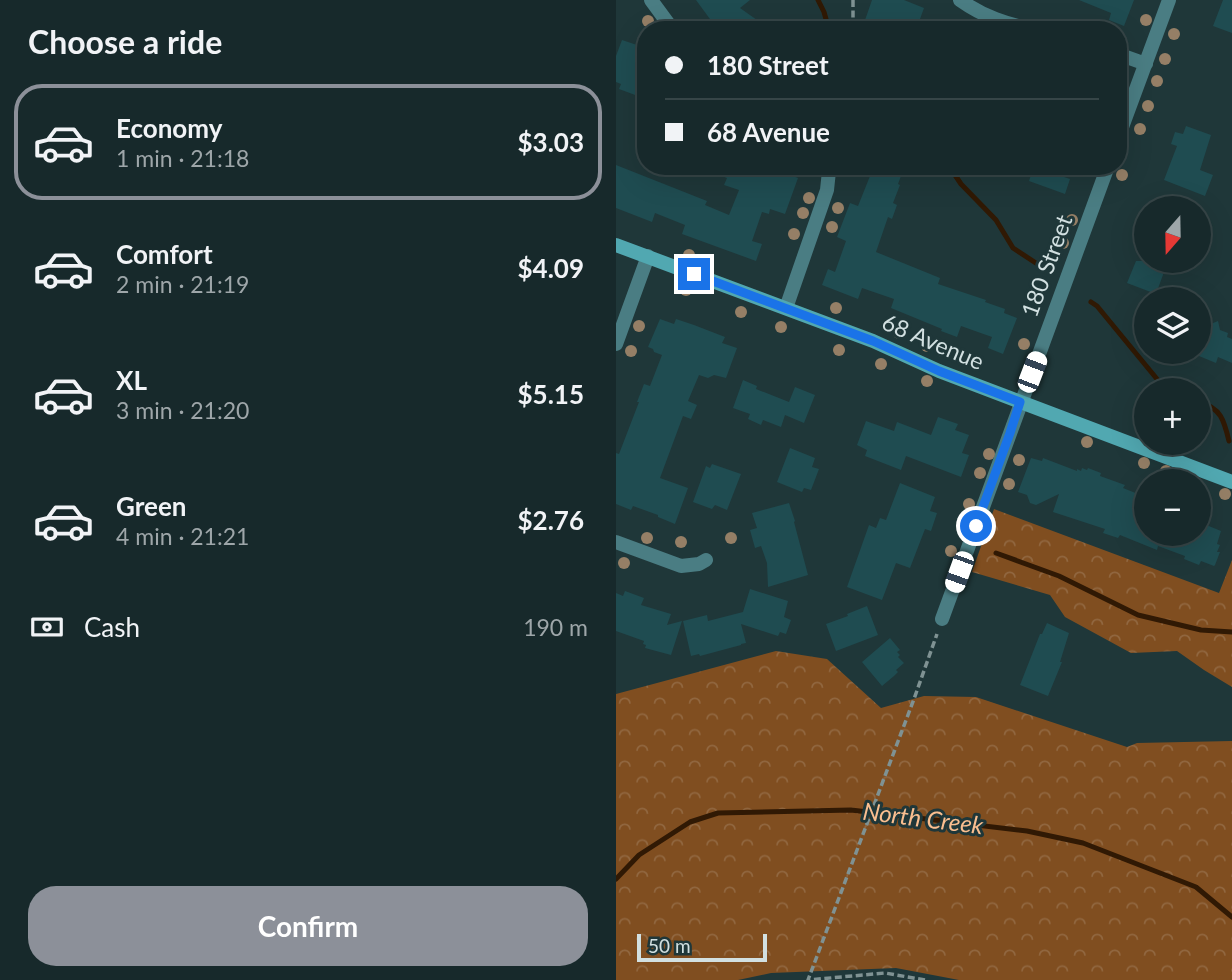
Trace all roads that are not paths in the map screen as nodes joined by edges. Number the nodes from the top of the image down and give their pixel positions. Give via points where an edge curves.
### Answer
1 (651, 0) edge
2 (960, 0) edge
3 (1169, 0) edge
4 (666, 21) edge
5 (999, 21) edge
6 (1127, 57) edge
7 (1146, 64) junction
8 (1127, 114) edge
9 (829, 175) edge
10 (1105, 175) edge
11 (616, 245) edge
12 (648, 257) junction
13 (786, 308) junction
14 (616, 344) edge
15 (1020, 402) junction
16 (1232, 482) edge
17 (616, 542) edge
18 (705, 560) dead end
19 (942, 619) dead end

1 - 4 street
2 - 5 street
3 - 7 street
6 - 7 street
7 - 8 street
9 - 13 street
10 - 15 street, 180 Street
11 - 12 street, 68 Avenue
12 - 13 street, 68 Avenue
12 - 14 street
13 - 15 street, 68 Avenue
15 - 16 street, 68 Avenue
15 - 19 street, 180 Street
17 - 18 street via 681,566

